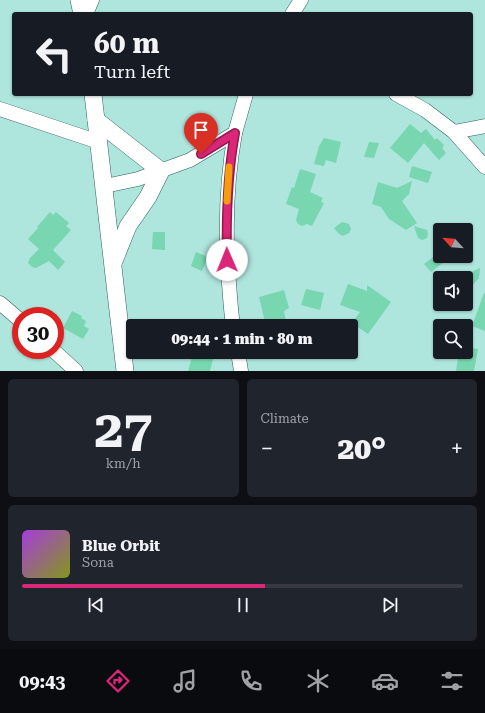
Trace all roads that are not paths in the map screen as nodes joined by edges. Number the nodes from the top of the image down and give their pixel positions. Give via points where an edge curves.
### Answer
1 (79, 0) edge
2 (92, 0) edge
3 (301, 1) edge
4 (82, 12) edge
5 (87, 12) edge
6 (293, 12) edge
7 (307, 12) edge
8 (93, 96) edge
9 (245, 96) edge
10 (400, 96) edge
11 (0, 109) edge
12 (96, 120) junction
13 (485, 126) edge
14 (454, 132) junction
15 (235, 133) junction
16 (99, 142) junction
17 (485, 166) edge
18 (161, 171) junction
19 (105, 186) junction
20 (113, 263) junction
21 (0, 303) edge
22 (12, 313) edge
23 (232, 319) edge
24 (63, 359) edge
25 (239, 359) edge
26 (76, 371) edge
27 (125, 371) edge
28 (241, 371) edge

1 - 4 street
2 - 5 street
3 - 6 street
3 - 7 street
8 - 12 street
9 - 15 street
10 - 14 street via 425,110
11 - 16 street
12 - 16 street
12 - 18 street
13 - 14 street
14 - 17 street
15 - 18 street via 190,160
15 - 23 street via 226,212
16 - 19 street
18 - 19 street
18 - 20 street via 148,197 128,226
19 - 20 street
20 - 27 street
21 - 22 street
24 - 26 street
25 - 28 street

